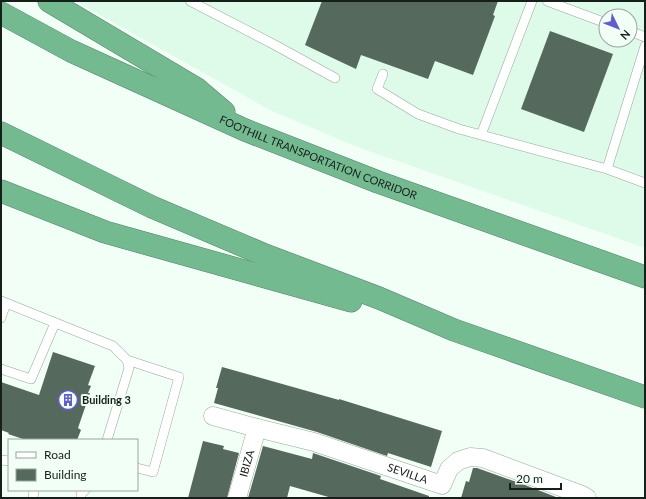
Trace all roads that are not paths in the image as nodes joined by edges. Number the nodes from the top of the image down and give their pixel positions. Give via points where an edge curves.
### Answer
1 (49, 1) edge
2 (190, 1) edge
3 (532, 1) edge
4 (547, 1) edge
5 (1, 13) edge
6 (598, 19) edge
7 (645, 46) edge
8 (383, 74) dead end
9 (335, 78) dead end
10 (245, 130) junction
11 (1, 133) edge
12 (481, 135) junction
13 (607, 169) junction
14 (645, 183) edge
15 (1, 191) edge
16 (645, 277) edge
17 (4, 302) edge
18 (1, 318) edge
19 (55, 323) junction
20 (454, 330) junction
21 (127, 360) junction
22 (1, 369) edge
23 (645, 397) edge
24 (213, 416) dead end
25 (257, 428) junction
26 (107, 439) edge
27 (138, 468) edge
28 (440, 492) edge
29 (237, 498) edge
30 (587, 498) edge

1 - 10 highway via 197,89
2 - 9 lane
3 - 12 lane
4 - 6 lane
5 - 10 highway, FOOTHILL TRANSPORTATION CORRIDOR via 71,51
7 - 13 lane
8 - 12 lane via 377,89 418,114
10 - 16 highway, FOOTHILL TRANSPORTATION CORRIDOR via 378,182
11 - 20 highway via 152,207
12 - 13 lane
13 - 14 lane
15 - 20 highway via 105,232
17 - 18 lane
17 - 19 lane
19 - 21 lane via 113,346
19 - 22 lane via 32,378
20 - 23 highway
21 - 26 lane via 129,368
21 - 27 lane via 178,377 153,472
24 - 25 street, SEVILLA
25 - 28 street, SEVILLA via 314,442
25 - 29 street, IBIZA
28 - 30 street, SEVILLA via 449,469 458,461 470,456 483,458

